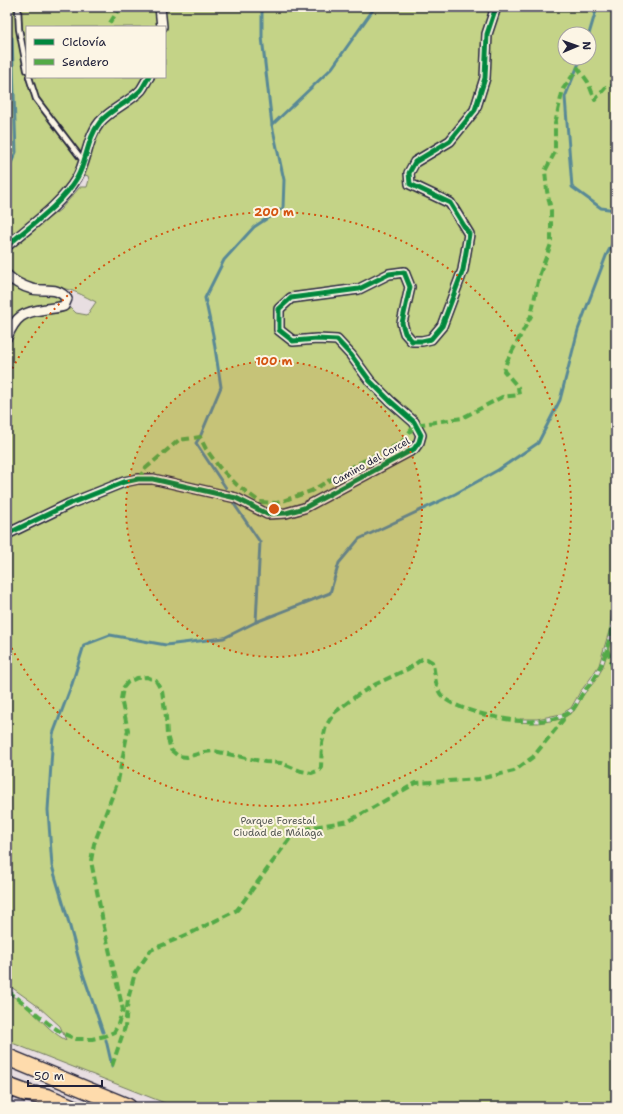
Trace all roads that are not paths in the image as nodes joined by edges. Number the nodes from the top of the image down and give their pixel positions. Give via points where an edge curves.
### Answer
1 (18, 7) edge
2 (160, 7) edge
3 (496, 7) edge
4 (162, 26) edge
5 (26, 65) edge
6 (29, 78) edge
7 (148, 78) edge
8 (84, 162) junction
9 (7, 246) edge
10 (7, 275) edge
11 (7, 337) edge
12 (7, 534) edge
13 (7, 1057) edge
14 (7, 1086) edge
15 (26, 1093) junction
16 (45, 1107) edge
17 (71, 1107) edge
18 (128, 1107) edge

1 - 5 lane via 19,29
2 - 4 street
3 - 12 street, Camino del Corcel via 487,34 484,78 475,110 450,141 415,162 409,173 410,184 450,203 469,234 463,270 442,326 431,339 422,341 412,341 405,333 402,323 410,287 404,272 389,274 358,289 291,298 279,309 279,330 292,341 337,340 370,381 414,422 421,435 414,449 304,508 286,513 267,514 236,498 153,479 138,479 124,482 70,504
6 - 8 lane via 36,99
7 - 8 street via 140,91 100,122 92,136
8 - 9 street via 78,177 65,196
10 - 11 street via 24,286 56,290 63,293 67,299 64,306 20,316 13,323
13 - 18 highway
14 - 15 highway
15 - 16 highway
15 - 17 highway via 47,1097

